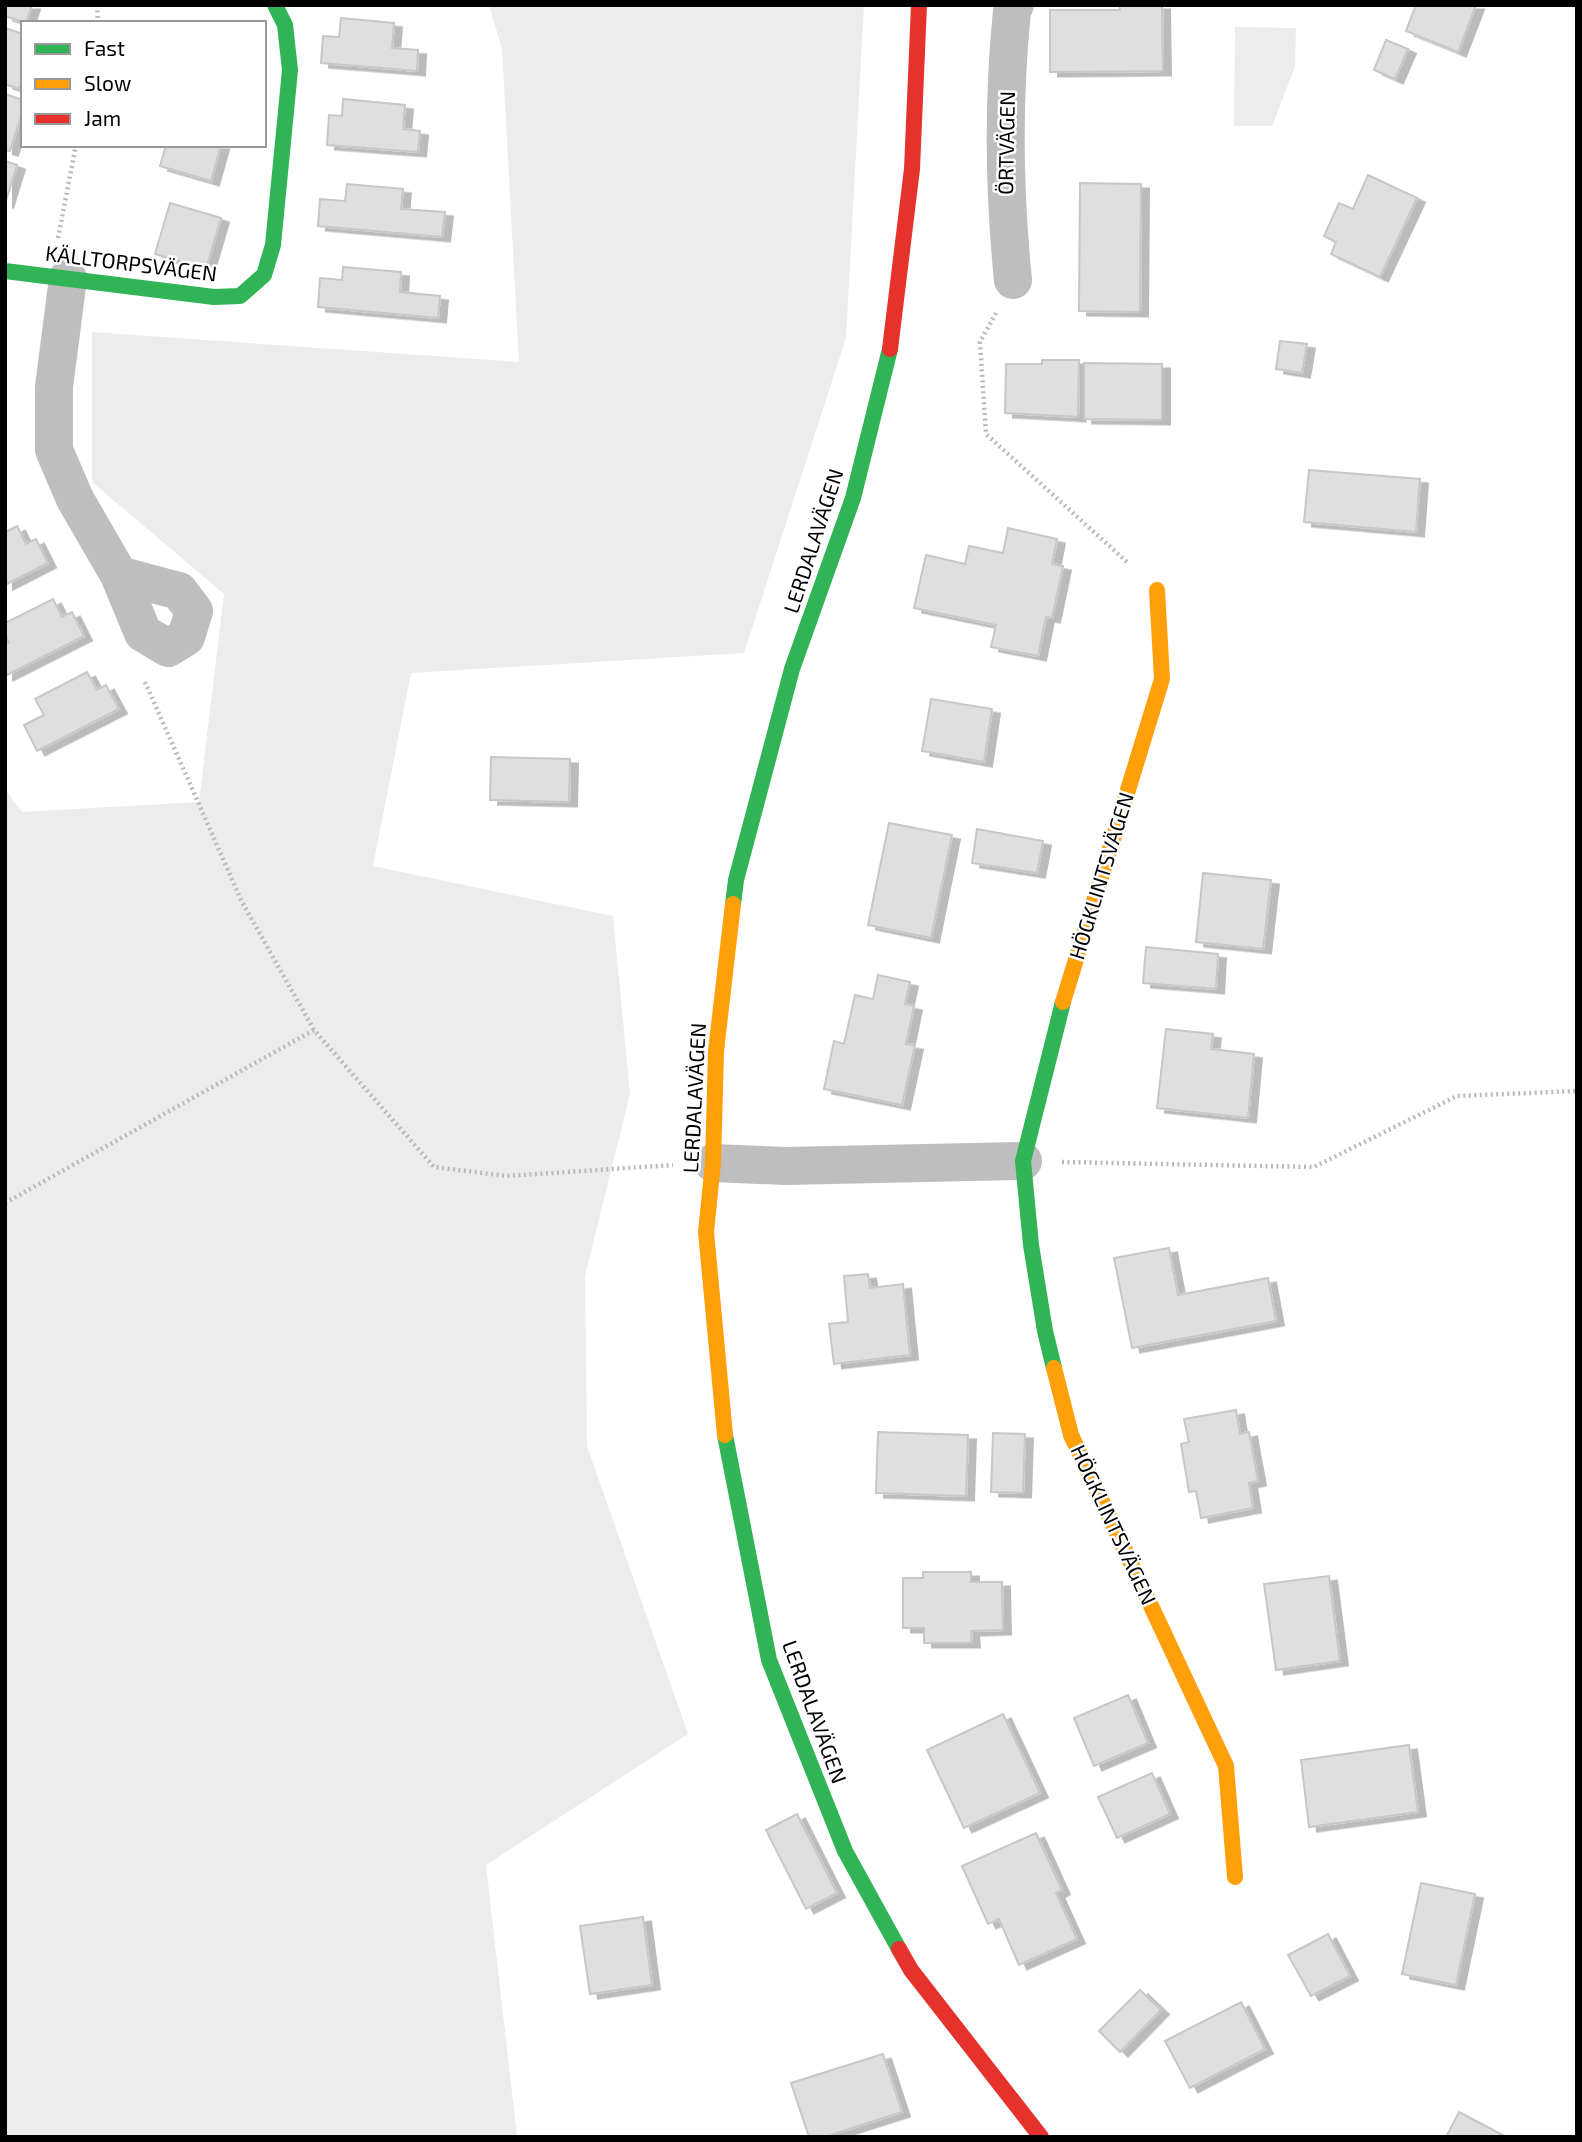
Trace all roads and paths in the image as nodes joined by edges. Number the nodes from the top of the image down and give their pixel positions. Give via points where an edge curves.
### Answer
1 (275, 5) edge
2 (919, 5) edge
3 (1015, 5) edge
4 (76, 147) edge
5 (5, 271) edge
6 (59, 277) junction
7 (1013, 281) joint
8 (119, 575) dead end
9 (1157, 590) joint
10 (141, 671) dead end
11 (314, 1030) junction
12 (1577, 1091) edge
13 (1024, 1161) junction
14 (713, 1163) junction
15 (1081, 1163) dead end
16 (5, 1203) edge
17 (1235, 1877) dead end
18 (1041, 2137) edge

1 - 6 street, KÄLLTORPSVÄGEN via 285,25 290,70 273,245 264,275 240,296 214,297
2 - 14 street, LERDALAVÄGEN via 912,169 891,344 853,498 792,669 736,880 716,1051
3 - 7 street, ÖRTVÄGEN via 1008,55 1006,210
4 - 6 path
5 - 6 street, KÄLLTORPSVÄGEN
6 - 8 street via 54,450 75,499
7 - 9 path via 980,342 986,434
9 - 13 street, HÖGKLINTSVÄGEN via 1163,679 1059,1016
10 - 11 path via 242,902
11 - 14 path via 434,1167 507,1176
11 - 16 path
12 - 15 path via 1457,1096 1314,1167
13 - 14 street
13 - 17 street, HÖGKLINTSVÄGEN via 1045,1331 1071,1435 1226,1766
14 - 18 street, LERDALAVÄGEN via 706,1232 726,1451 769,1660 845,1851 911,1970

